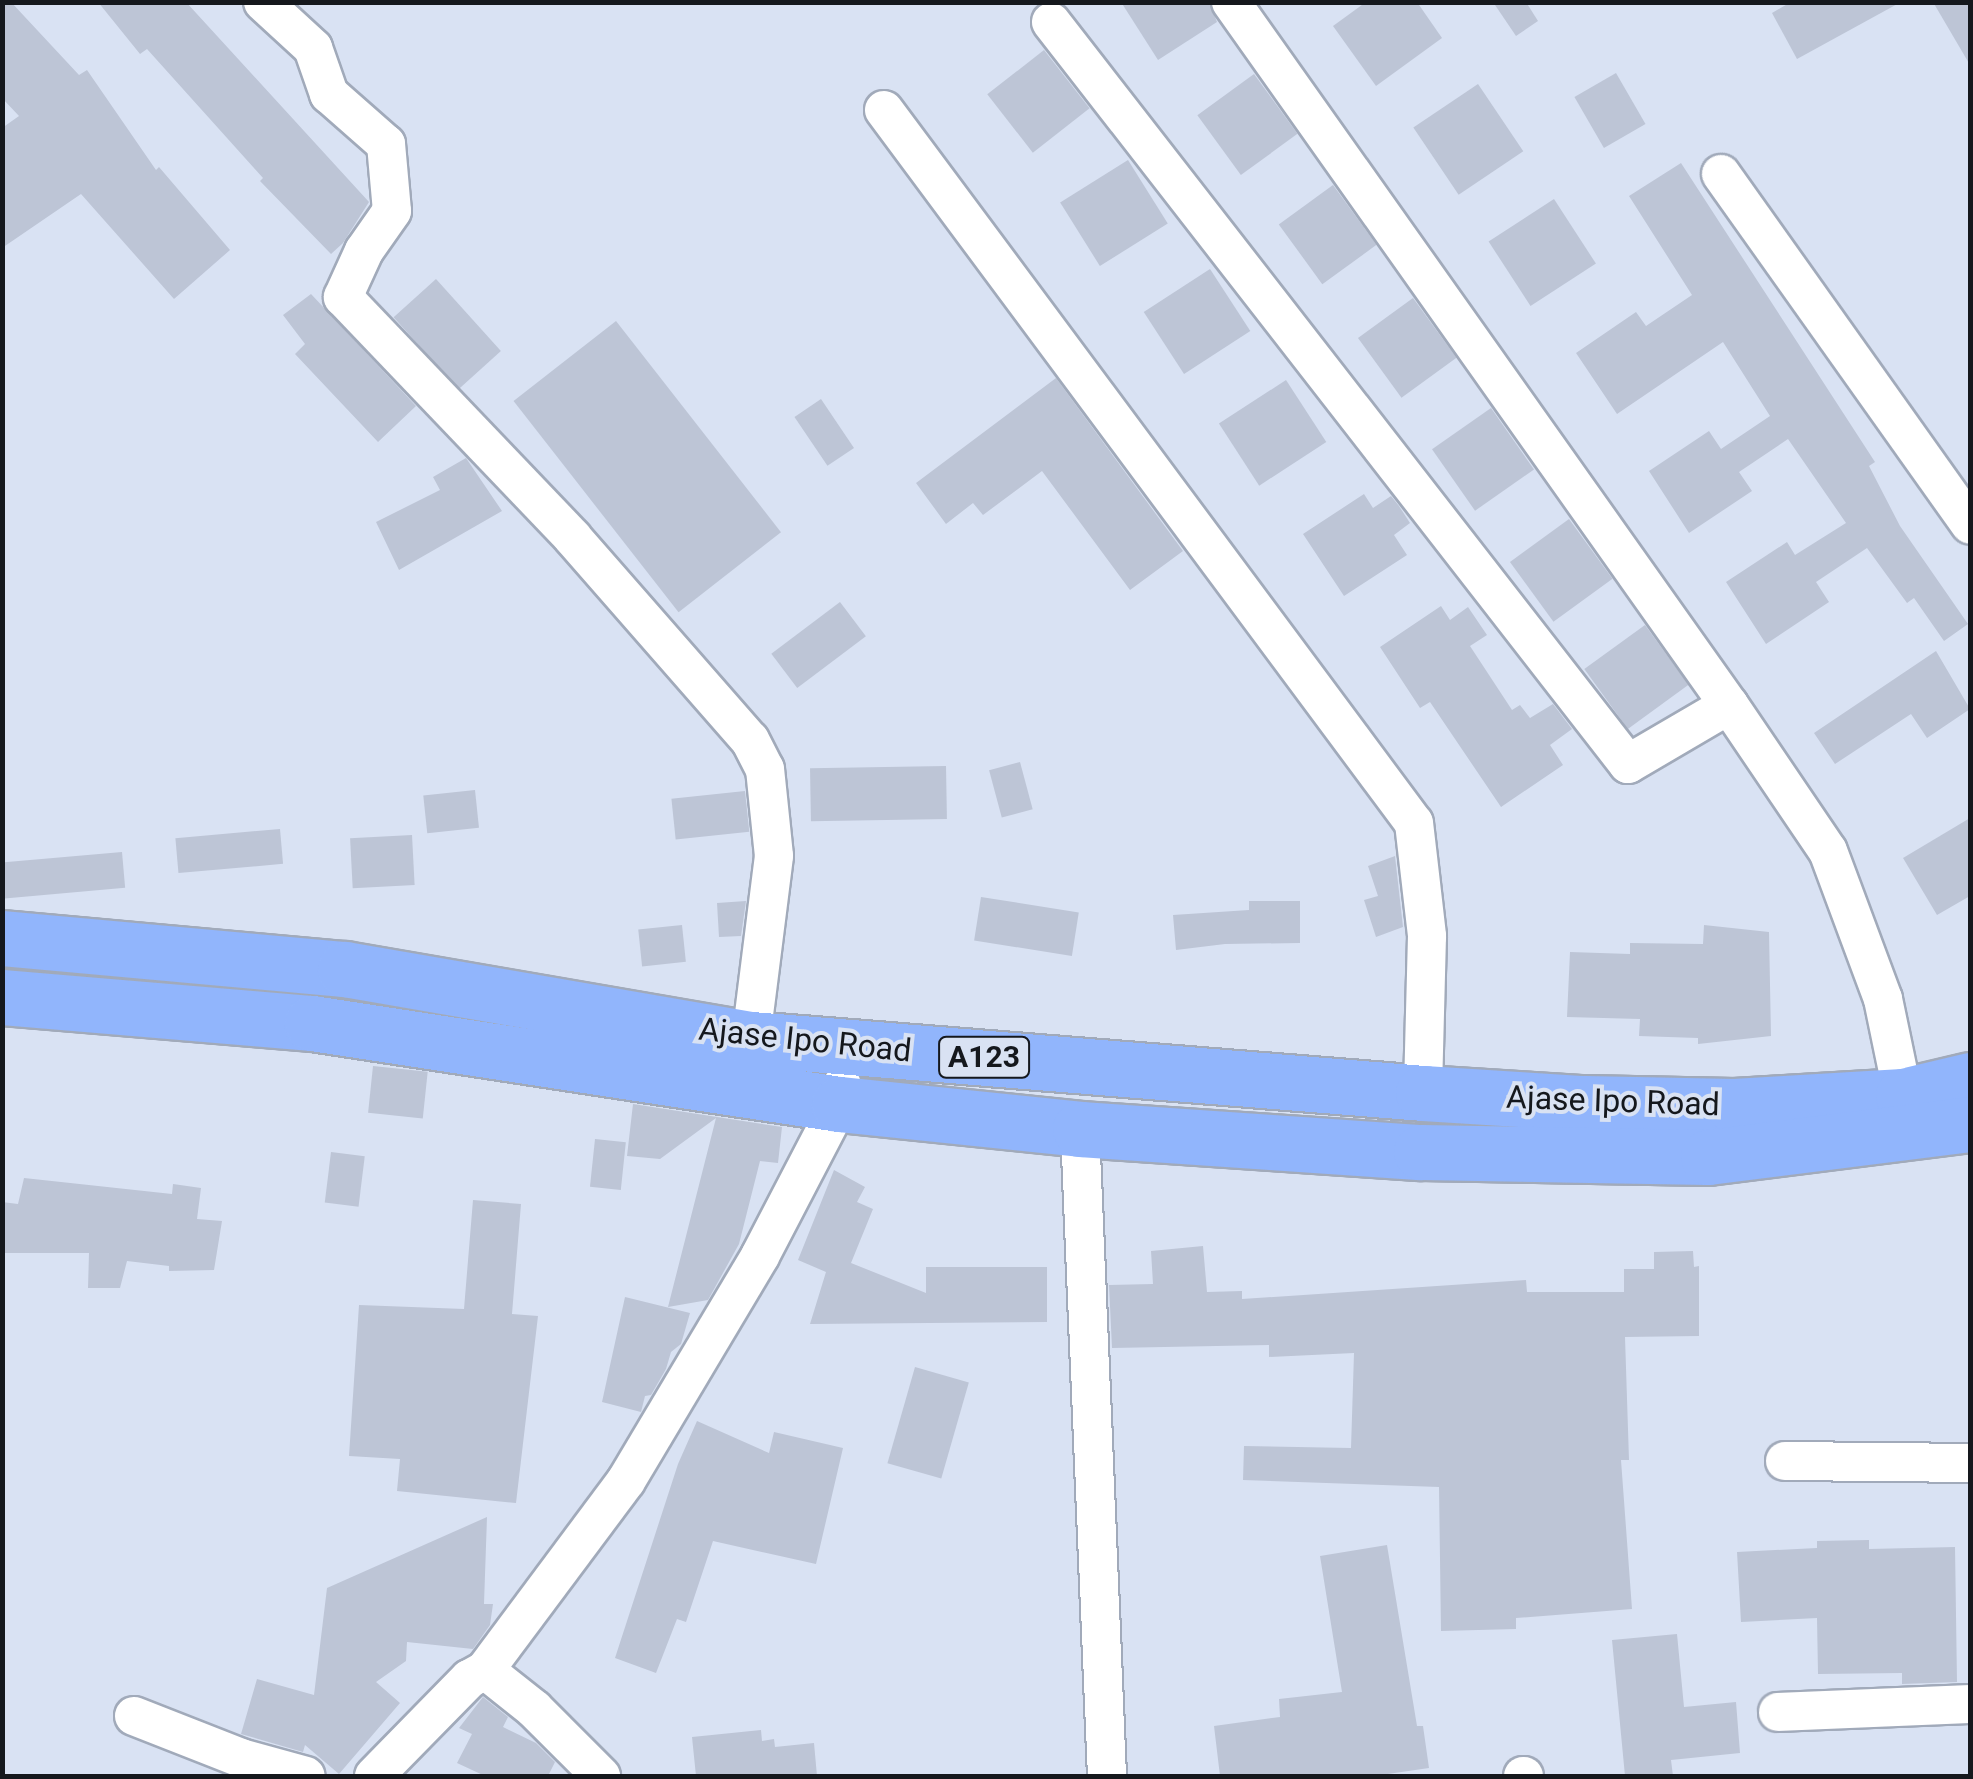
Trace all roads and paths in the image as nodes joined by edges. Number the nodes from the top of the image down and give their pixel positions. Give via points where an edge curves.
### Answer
1 (263, 2) edge
2 (1231, 2) edge
3 (1052, 22) dead end
4 (884, 110) dead end
5 (1721, 174) dead end
6 (1970, 525) edge
7 (1730, 704) junction
8 (2, 938) edge
9 (2, 997) edge
10 (752, 1039) junction
11 (848, 1046) junction
12 (1970, 1080) edge
13 (1423, 1093) junction
14 (1903, 1096) junction
15 (839, 1104) junction
16 (1970, 1124) edge
17 (1080, 1130) junction
18 (1785, 1462) dead end
19 (1970, 1464) edge
20 (485, 1670) junction
21 (1970, 1704) edge
22 (1778, 1712) dead end
23 (134, 1716) dead end
24 (306, 1776) edge
25 (374, 1776) edge
26 (601, 1776) edge
27 (1107, 1776) edge

1 - 10 street via 313,48 329,94 386,144 392,211 343,297 572,537 750,740 765,769 774,856
2 - 7 street
3 - 7 street via 1628,764
4 - 13 street via 1414,823 1428,936
5 - 6 street
7 - 14 street via 1828,851 1883,999
8 - 10 highway, Ajase Ipo Road / A123 via 345,969
9 - 15 highway, Ajase Ipo Road / A123 via 312,1023
10 - 11 highway, Ajase Ipo Road / A123
11 - 13 highway, Ajase Ipo Road / A123
11 - 15 street
12 - 14 highway, Ajase Ipo Road / A123
13 - 14 highway, Ajase Ipo Road / A123 via 1734,1106
15 - 17 highway, Ajase Ipo Road / A123
15 - 20 street via 760,1256 626,1480
16 - 17 highway, Ajase Ipo Road / A123 via 1708,1157 1421,1152
17 - 27 street
18 - 19 street
20 - 25 street
20 - 26 street
21 - 22 street
23 - 24 street

